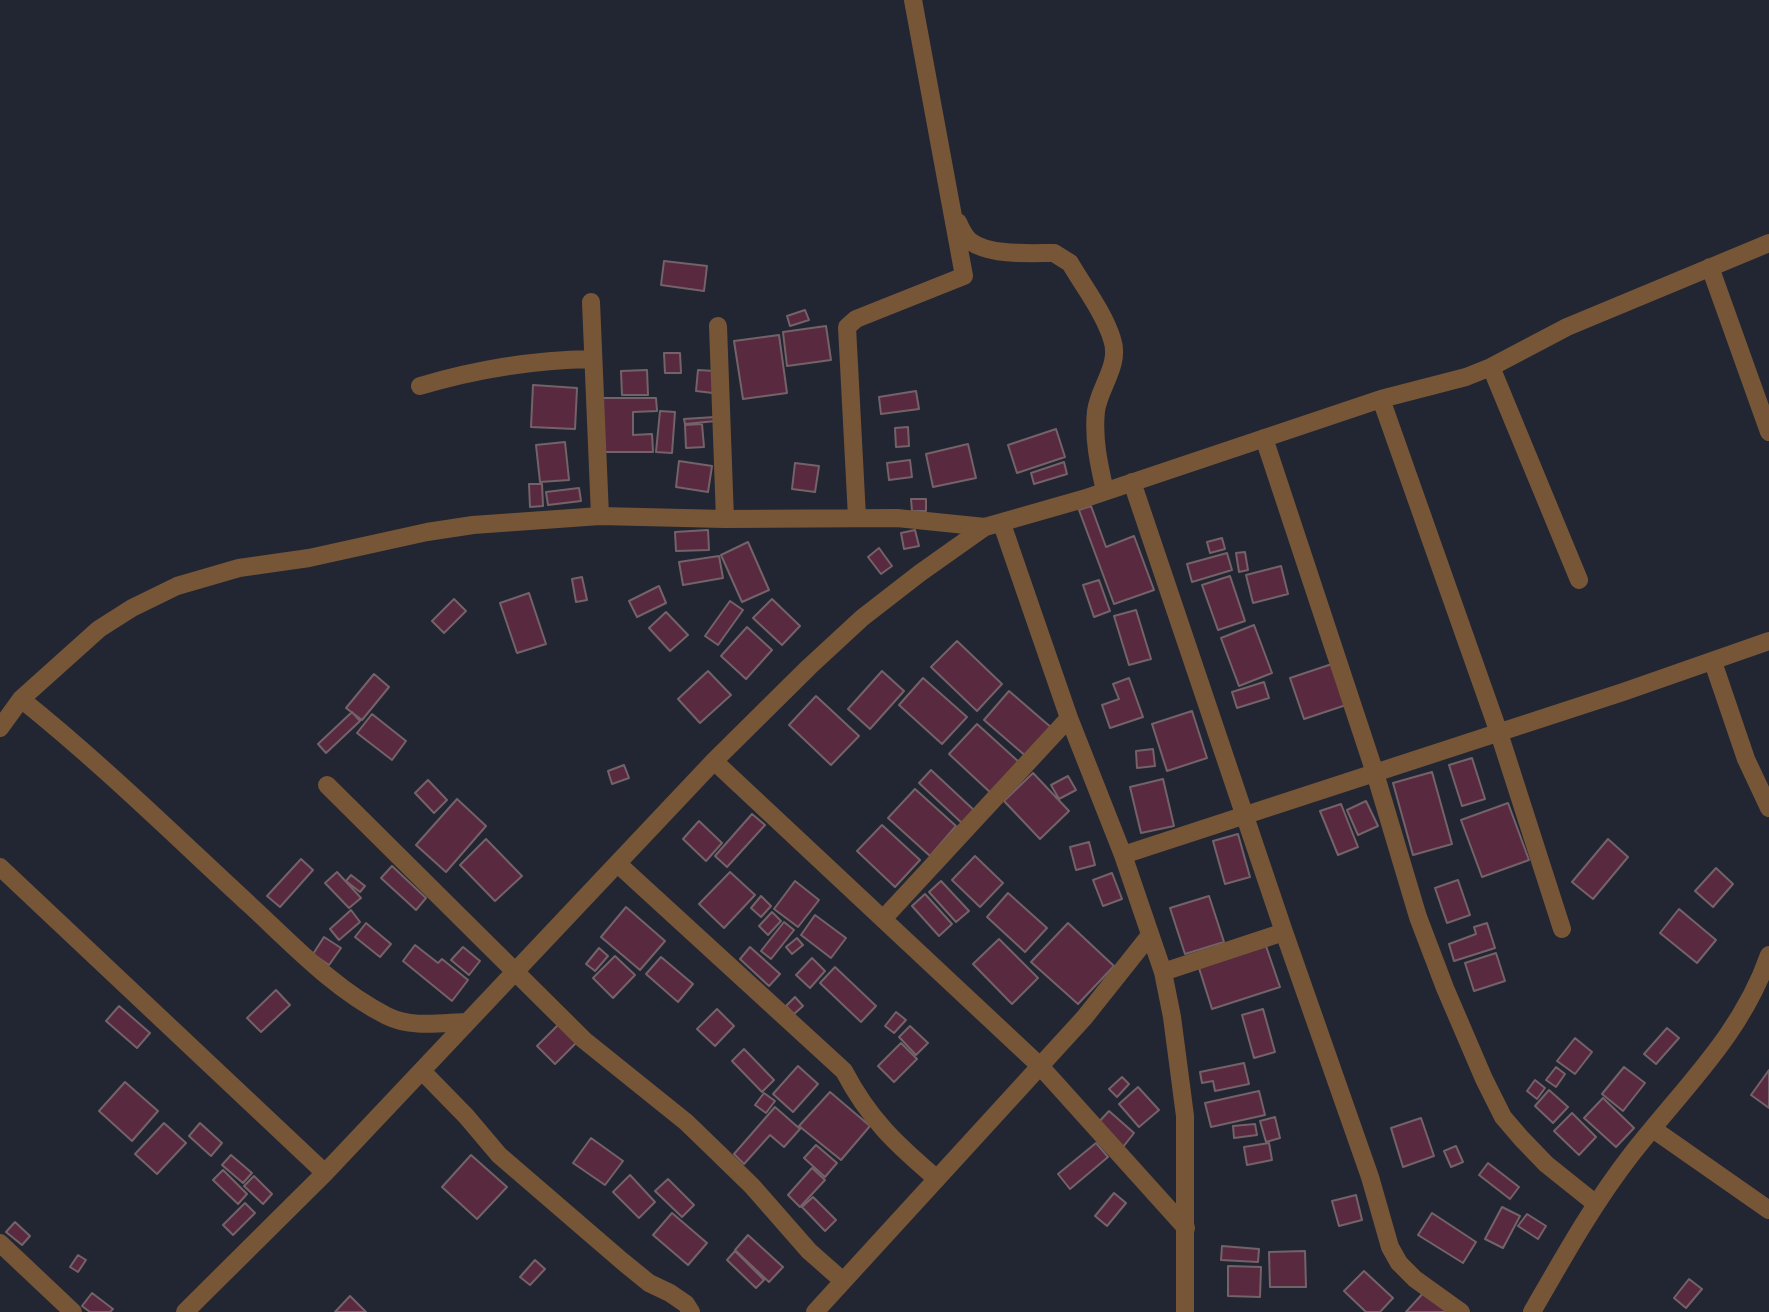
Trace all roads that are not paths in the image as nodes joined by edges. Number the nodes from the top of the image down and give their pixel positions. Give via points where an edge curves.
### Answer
1 (913, 0) edge
2 (951, 206) junction
3 (1769, 243) edge
4 (1710, 267) junction
5 (591, 302) dead end
6 (718, 326) dead end
7 (592, 359) junction
8 (1491, 368) junction
9 (420, 386) dead end
10 (1381, 399) junction
11 (1769, 432) edge
12 (1264, 438) junction
13 (1132, 482) junction
14 (1105, 491) junction
15 (600, 516) junction
16 (857, 517) junction
17 (725, 519) junction
18 (994, 525) junction
19 (1579, 580) dead end
20 (1769, 641) edge
21 (1713, 662) junction
22 (21, 699) junction
23 (1069, 718) junction
24 (0, 728) edge
25 (1499, 733) junction
26 (714, 761) junction
27 (1376, 773) junction
28 (327, 785) dead end
29 (1769, 808) edge
30 (1245, 817) junction
31 (1123, 856) junction
32 (618, 864) junction
33 (0, 867) edge
34 (883, 919) junction
35 (1562, 929) dead end
36 (1283, 932) junction
37 (1150, 934) junction
38 (1769, 955) edge
39 (516, 970) junction
40 (1163, 972) junction
41 (466, 1023) junction
42 (1040, 1066) junction
43 (422, 1071) junction
44 (1653, 1129) junction
45 (325, 1173) junction
46 (937, 1179) junction
47 (1596, 1204) junction
48 (1769, 1210) edge
49 (1186, 1227) junction
50 (0, 1243) edge
51 (843, 1281) junction
52 (73, 1312) edge
53 (185, 1312) edge
54 (691, 1312) edge
55 (814, 1312) edge
56 (1185, 1312) edge
57 (1461, 1312) edge
58 (1532, 1312) edge

1 - 2 street
2 - 14 street via 962,232 976,245 1062,257 1102,318 1113,340 1114,356 1096,408 1095,432
2 - 16 street via 964,276 846,327
3 - 4 street
4 - 8 street via 1567,327
4 - 11 street
5 - 7 street
6 - 17 street
7 - 9 street via 507,365
7 - 15 street
8 - 10 street
8 - 19 street
10 - 12 street
10 - 25 street
12 - 13 street
12 - 27 street
13 - 14 street
13 - 30 street
14 - 18 street
15 - 17 street
15 - 22 street via 427,532 239,568 177,586 99,629
16 - 17 street
16 - 18 street
18 - 23 street
18 - 26 street via 862,618
20 - 21 street
21 - 25 street
21 - 29 street via 1746,759
22 - 24 street
22 - 41 street via 353,997 390,1017 418,1024
23 - 31 street
23 - 34 street
25 - 27 street
25 - 35 street
26 - 32 street
26 - 34 street
27 - 30 street
27 - 47 street via 1418,917 1503,1117 1546,1164
28 - 39 street
30 - 31 street
30 - 36 street
31 - 37 street
32 - 39 street
32 - 46 street via 844,1071 876,1122
33 - 45 street
34 - 42 street
36 - 40 street
36 - 57 street via 1370,1177 1390,1247 1415,1279
37 - 40 street
37 - 42 street
38 - 44 street via 1741,1017
39 - 41 street
39 - 51 street via 584,1040 716,1151
40 - 49 street via 1185,1116
41 - 43 street
42 - 46 street
42 - 49 street
43 - 45 street
43 - 54 street via 499,1155 622,1261
44 - 47 street
44 - 48 street
45 - 53 street
46 - 51 street
47 - 58 street
49 - 56 street
50 - 52 street
51 - 55 street

